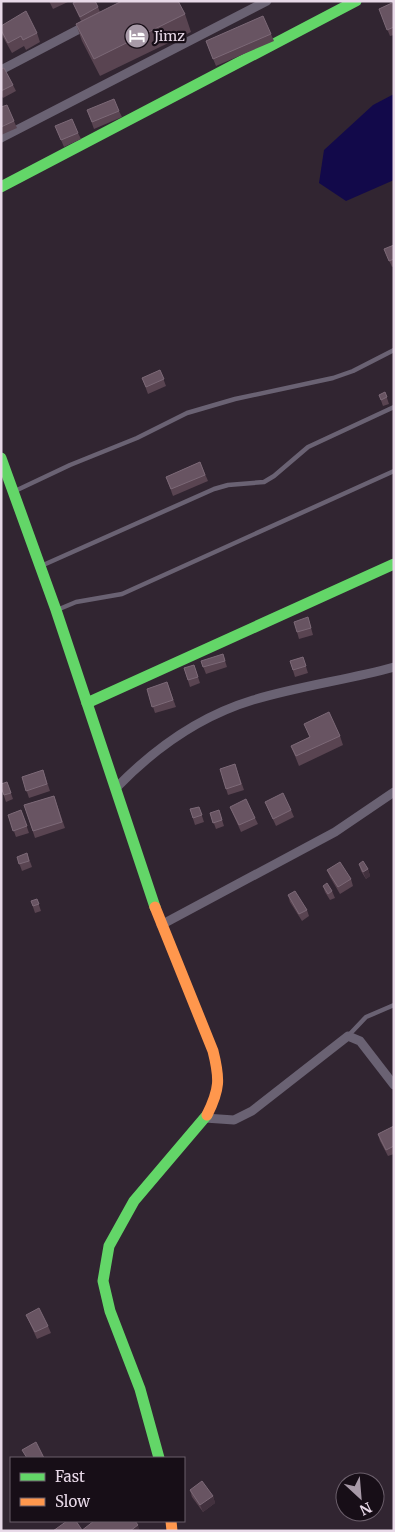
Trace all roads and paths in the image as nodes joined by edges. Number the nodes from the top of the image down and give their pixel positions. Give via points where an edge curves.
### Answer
1 (267, 1) edge
2 (356, 1) edge
3 (97, 20) edge
4 (1, 70) edge
5 (1, 138) edge
6 (1, 187) edge
7 (394, 350) edge
8 (394, 407) edge
9 (1, 458) edge
10 (394, 471) edge
11 (14, 492) junction
12 (394, 564) edge
13 (41, 566) junction
14 (56, 610) junction
15 (394, 667) edge
16 (88, 703) junction
17 (117, 787) junction
18 (394, 792) edge
19 (161, 925) junction
20 (394, 1005) edge
21 (348, 1036) junction
22 (394, 1085) edge
23 (205, 1118) junction
24 (159, 1457) edge

1 - 5 street
2 - 6 street
3 - 4 street
7 - 11 lane via 333,378 187,413
8 - 13 lane via 308,446 264,482 214,489
9 - 11 street
10 - 14 lane via 122,594 76,602
11 - 13 street
12 - 16 street
13 - 14 street
14 - 16 street
15 - 17 street via 266,697 229,709 158,748
16 - 17 street
17 - 19 street
18 - 19 street via 321,840
19 - 23 street via 213,1051 219,1076 217,1094
20 - 21 lane via 366,1017
21 - 22 street via 360,1041
21 - 23 street via 252,1111 234,1120
23 - 24 street via 134,1201 109,1246 103,1281 110,1312 140,1389

